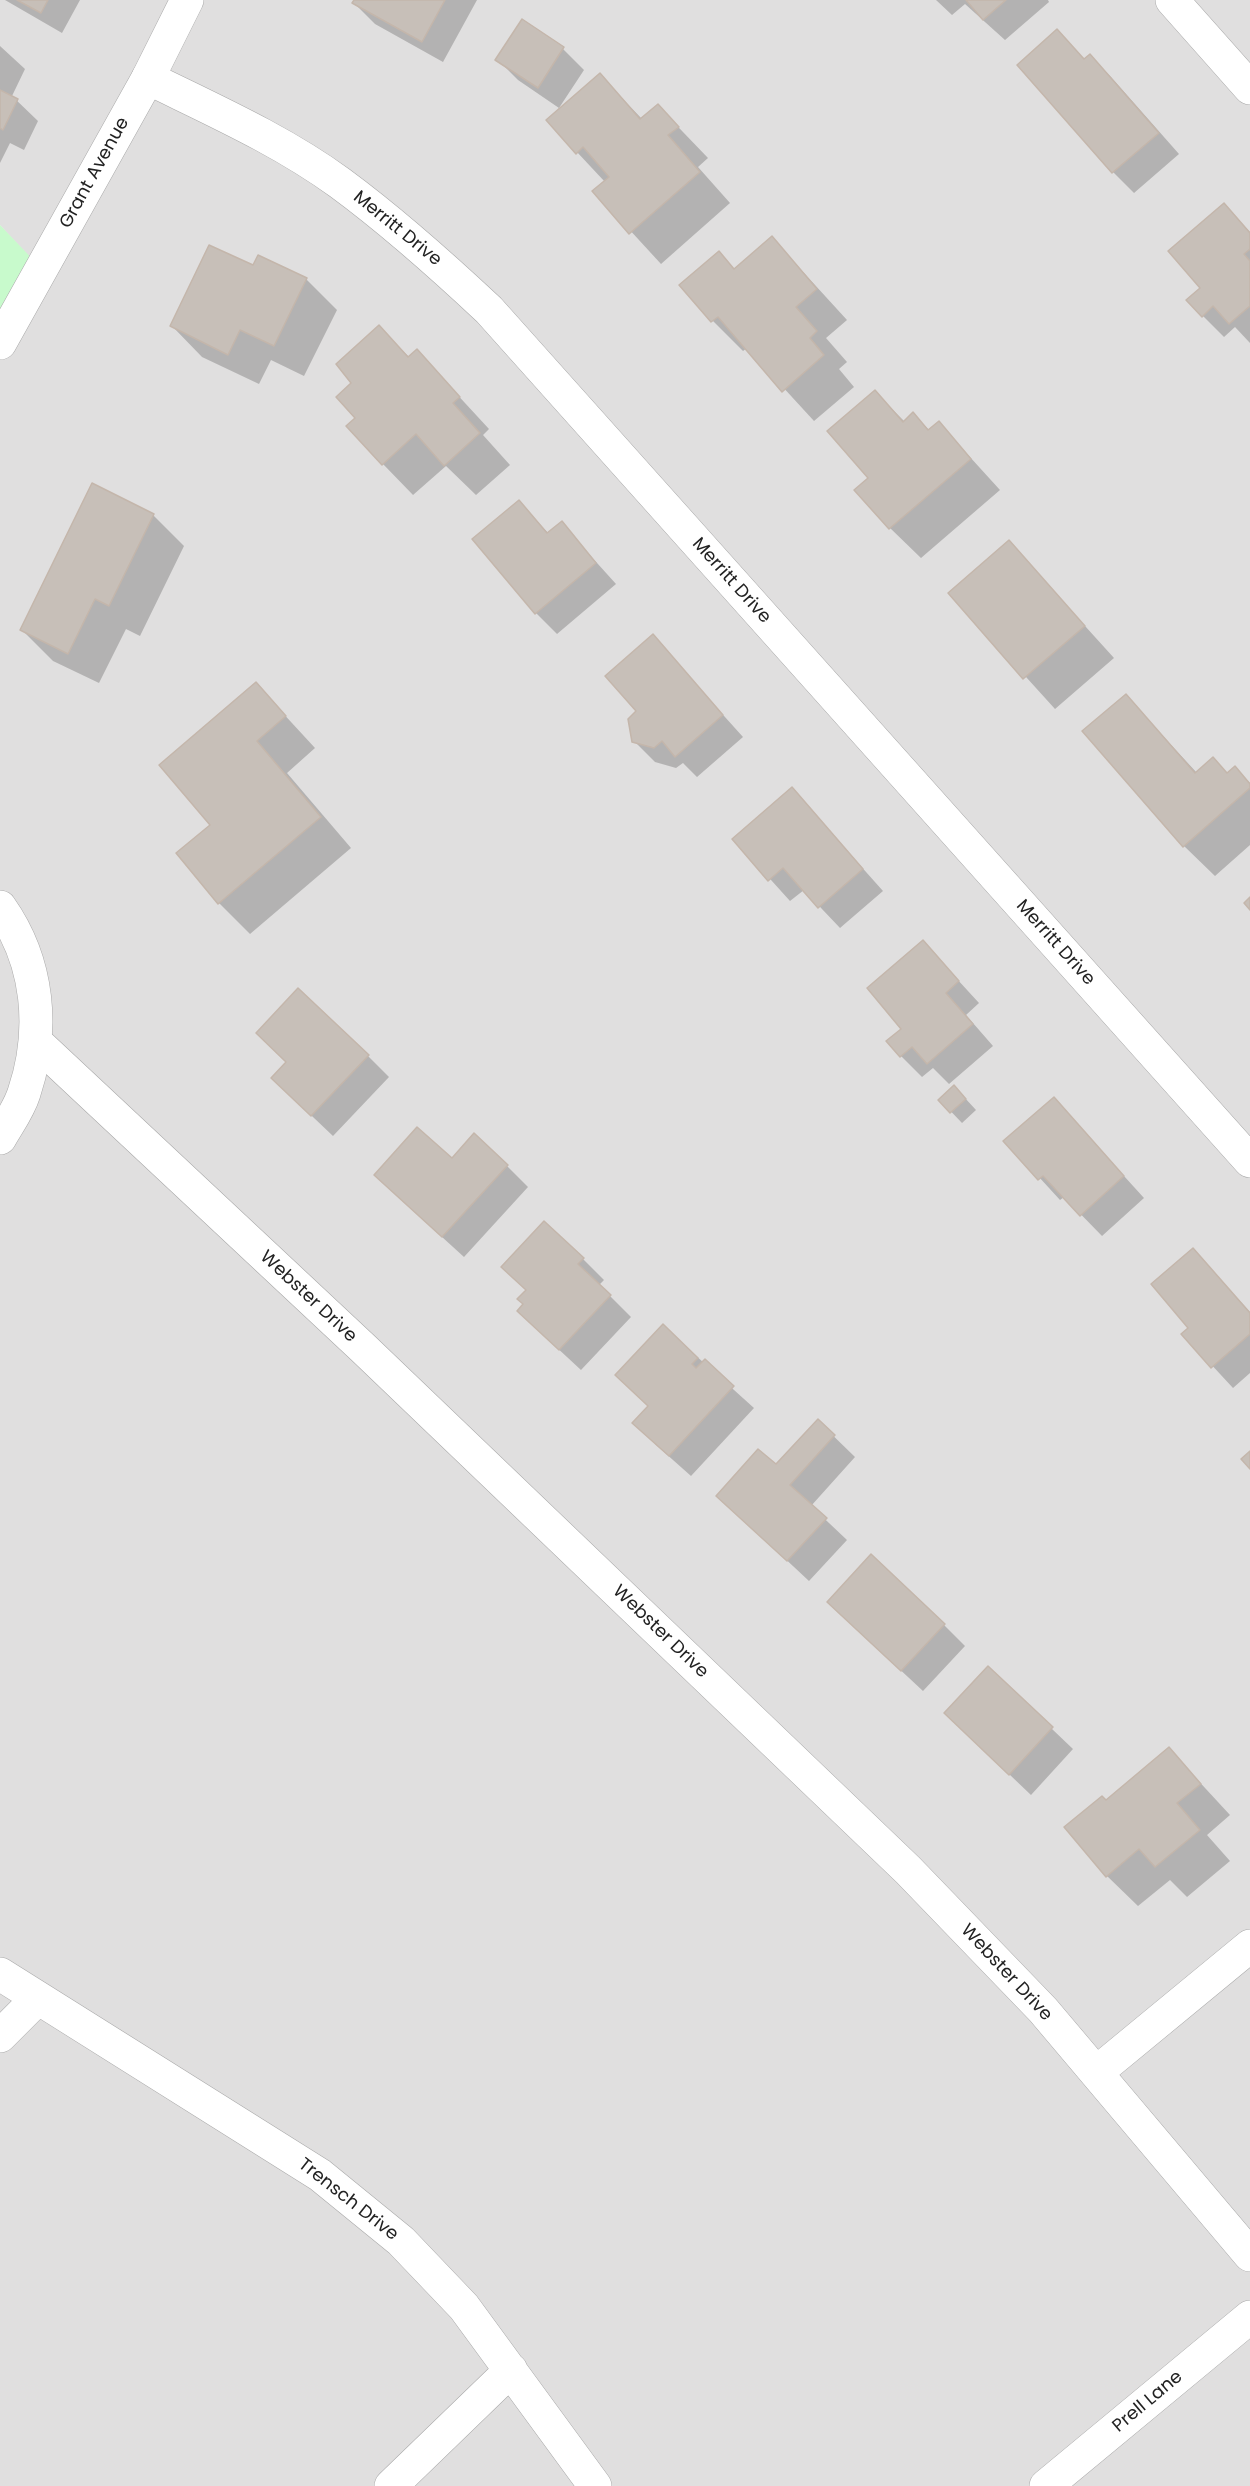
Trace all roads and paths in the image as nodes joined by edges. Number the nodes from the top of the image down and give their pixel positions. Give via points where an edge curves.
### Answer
1 (187, 0) edge
2 (1172, 0) edge
3 (148, 78) junction
4 (1250, 88) edge
5 (0, 343) edge
6 (0, 907) edge
7 (36, 1042) junction
8 (0, 1138) edge
9 (1250, 1161) edge
10 (1250, 1946) edge
11 (0, 1974) edge
12 (37, 1999) junction
13 (0, 2036) edge
14 (1097, 2072) junction
15 (1250, 2255) edge
16 (1250, 2317) edge
17 (511, 2370) junction
18 (391, 2486) edge
19 (595, 2486) edge
20 (1046, 2486) edge

1 - 3 street, Grant Avenue
2 - 4 street
3 - 5 street, Grant Avenue
3 - 9 street, Merritt Drive via 245,125 338,182 423,248 489,310
6 - 7 street via 14,927 31,970
7 - 8 street via 24,1095
7 - 14 street, Webster Drive via 908,1870
10 - 14 street
11 - 12 street, Trensch Drive
12 - 13 street
12 - 17 street, Trensch Drive via 320,2175 401,2241 464,2307
14 - 15 street, Webster Drive
16 - 20 street, Prell Lane
17 - 18 street
17 - 19 street, Trensch Drive

